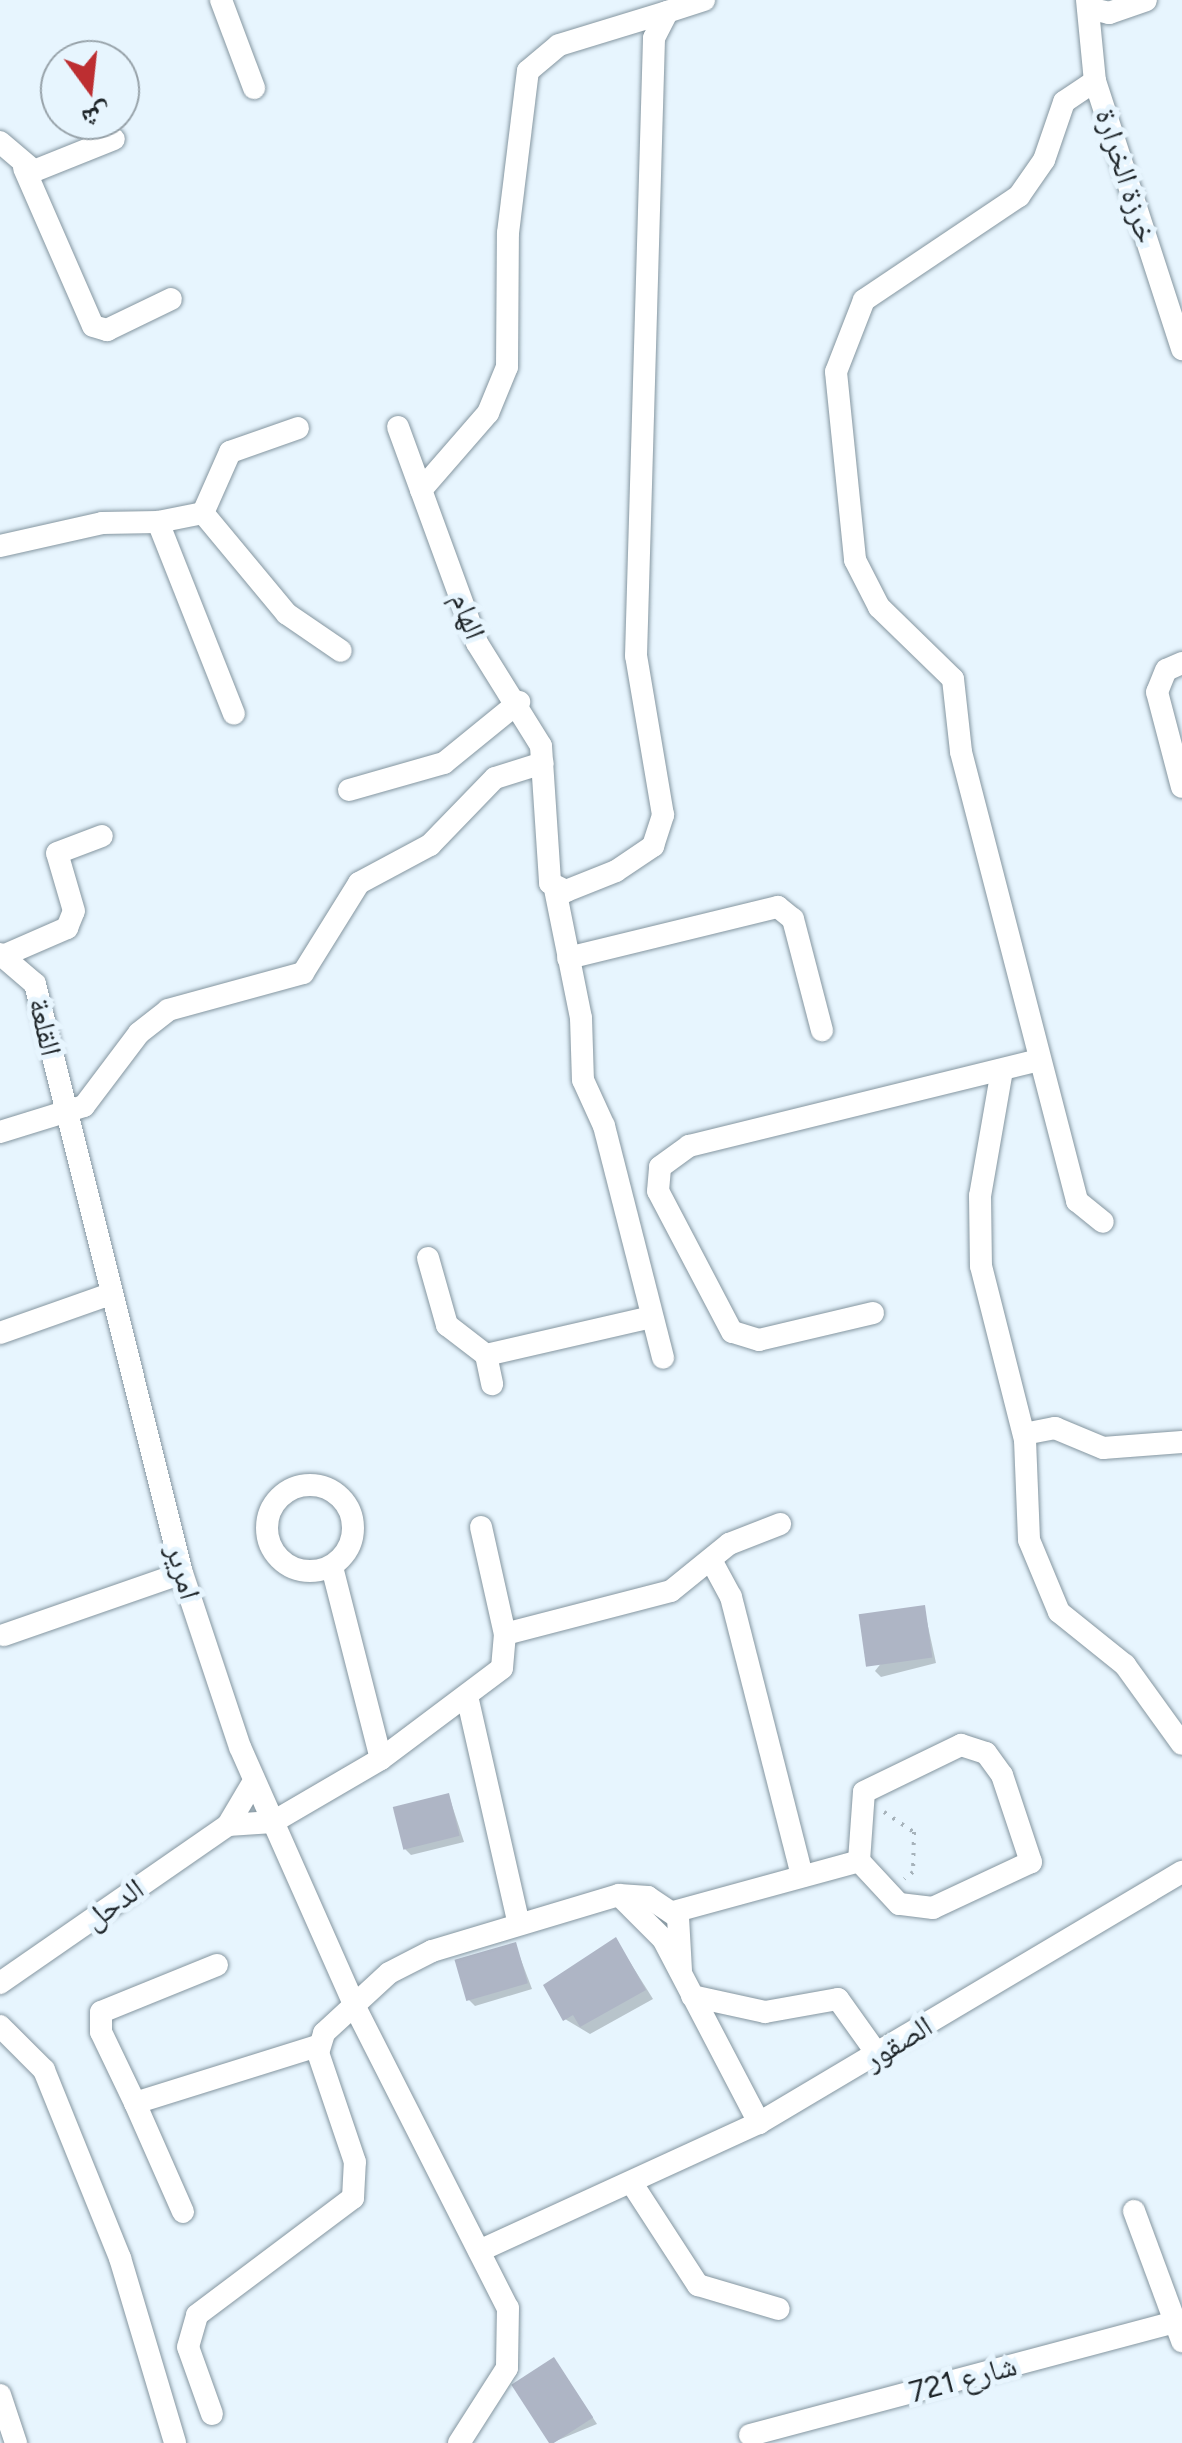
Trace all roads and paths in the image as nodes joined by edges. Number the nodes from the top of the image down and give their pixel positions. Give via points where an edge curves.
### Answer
1 (222, 0) edge
2 (704, 0) edge
3 (1146, 0) edge
4 (1088, 4) edge
5 (667, 12) junction
6 (1095, 80) junction
7 (254, 88) dead end
8 (112, 140) edge
9 (0, 142) edge
10 (24, 168) junction
11 (171, 299) dead end
12 (1182, 349) edge
13 (398, 427) dead end
14 (298, 428) dead end
15 (422, 490) junction
16 (203, 513) junction
17 (158, 522) junction
18 (0, 546) edge
19 (340, 651) dead end
20 (1182, 662) edge
21 (519, 702) junction
22 (234, 714) dead end
23 (544, 763) junction
24 (1182, 787) edge
25 (348, 790) dead end
26 (102, 836) dead end
27 (556, 888) junction
28 (2, 955) edge
29 (568, 958) junction
30 (822, 1030) dead end
31 (1040, 1060) junction
32 (1002, 1070) junction
33 (66, 1117) junction
34 (0, 1132) edge
35 (1103, 1222) dead end
36 (428, 1258) dead end
37 (110, 1294) junction
38 (873, 1314) dead end
39 (652, 1317) junction
40 (0, 1333) edge
41 (486, 1354) junction
42 (663, 1358) dead end
43 (492, 1384) dead end
44 (1024, 1434) junction
45 (1182, 1442) edge
46 (780, 1524) dead end
47 (481, 1527) dead end
48 (711, 1560) junction
49 (332, 1566) dead end
50 (182, 1573) junction
51 (505, 1634) junction
52 (4, 1635) dead end
53 (467, 1696) junction
54 (1182, 1744) edge
55 (381, 1759) junction
56 (254, 1781) junction
57 (864, 1808) junction
58 (273, 1822) junction
59 (228, 1826) junction
60 (859, 1861) junction
61 (1182, 1872) edge
62 (802, 1876) junction
63 (886, 1891) junction
64 (619, 1895) junction
65 (673, 1912) junction
66 (518, 1920) junction
67 (216, 1965) dead end
68 (681, 1970) junction
69 (340, 1972) junction
70 (389, 1972) junction
71 (0, 1983) edge
72 (692, 1996) junction
73 (356, 2009) junction
74 (0, 2026) edge
75 (317, 2046) junction
76 (878, 2055) junction
77 (135, 2103) junction
78 (760, 2123) junction
79 (631, 2182) junction
80 (1134, 2211) dead end
81 (183, 2212) dead end
82 (479, 2251) junction
83 (779, 2309) dead end
84 (1178, 2332) edge
85 (0, 2395) edge
86 (212, 2414) dead end
87 (750, 2435) dead end
88 (16, 2443) edge
89 (175, 2443) edge
90 (459, 2443) edge

1 - 7 street
2 - 5 street
3 - 4 street via 1108,13
4 - 6 street, خرزة الخرارة
5 - 15 street via 559,45 528,71 510,219 507,367 488,413
5 - 27 street via 654,38 650,86 636,656 663,824 632,862
6 - 12 street, خرزة الخرارة
6 - 31 street via 1064,102 1044,160 1018,196 864,300 836,372 855,560 880,607 953,679 961,752
8 - 10 street via 47,170
9 - 10 street
10 - 11 street via 94,326 107,330
13 - 15 street, الهام
14 - 16 street via 230,452
15 - 21 street, الهام via 477,644
16 - 17 street
16 - 19 street via 287,614
17 - 18 street via 102,522
17 - 22 street
20 - 24 street via 1161,676 1157,692
21 - 23 street, الهام
21 - 25 street via 444,763
23 - 27 street, الهام
23 - 33 street via 495,778 430,844 358,883 303,973 157,1017 94,1098
26 - 28 street via 57,853 74,911 67,928
27 - 29 street, الهام
28 - 33 street, القلعة via 35,984
29 - 30 street via 778,907 793,920
29 - 39 street, الهام via 584,1089 604,1126
31 - 32 street
31 - 35 street via 1079,1207
32 - 38 street via 689,1146 660,1167 658,1191 732,1332 759,1340
32 - 44 street via 980,1196 980,1266
33 - 34 street
33 - 37 street, امرير
36 - 41 street via 447,1325
37 - 40 street
37 - 50 street, امرير
39 - 41 street
39 - 42 street, الهام
41 - 43 street
44 - 45 street via 1055,1428 1103,1448
44 - 54 street via 1023,1518 1051,1600 1125,1665
46 - 48 street
47 - 51 street
48 - 51 street via 671,1591
48 - 62 street via 731,1598
49 - 55 street
50 - 52 street
50 - 56 street, امرير
51 - 53 street via 502,1668
53 - 55 street
53 - 66 street
55 - 58 street
56 - 58 street, امرير
56 - 59 street
57 - 60 street
57 - 63 path via 892,1814 914,1832 913,1872
57 - 63 street via 877,1780 961,1745 986,1754 1002,1775 1028,1848 1031,1862 1018,1875 933,1908 900,1904
58 - 59 street
58 - 69 street, امرير
59 - 71 street, الدحل
60 - 62 street
60 - 63 street
61 - 76 street, الصقور
62 - 65 street
64 - 65 street
64 - 66 street
64 - 68 street via 648,1918
65 - 68 street via 682,1927
66 - 70 street
67 - 77 street via 101,2012 101,2032
68 - 72 street
69 - 70 street
69 - 73 street, امرير
70 - 73 street
72 - 76 street via 765,2012 838,1999
72 - 78 street
73 - 75 street
73 - 82 street
74 - 89 street via 44,2070 120,2258
75 - 77 street
75 - 86 street via 355,2162 353,2198 197,2315 188,2346
76 - 78 street, الصقور
77 - 81 street
78 - 79 street, الصقور
79 - 82 street, الصقور
79 - 83 street via 698,2284
80 - 84 street
82 - 90 street via 508,2308 512,2348
84 - 87 street, شارع 721
85 - 88 street

